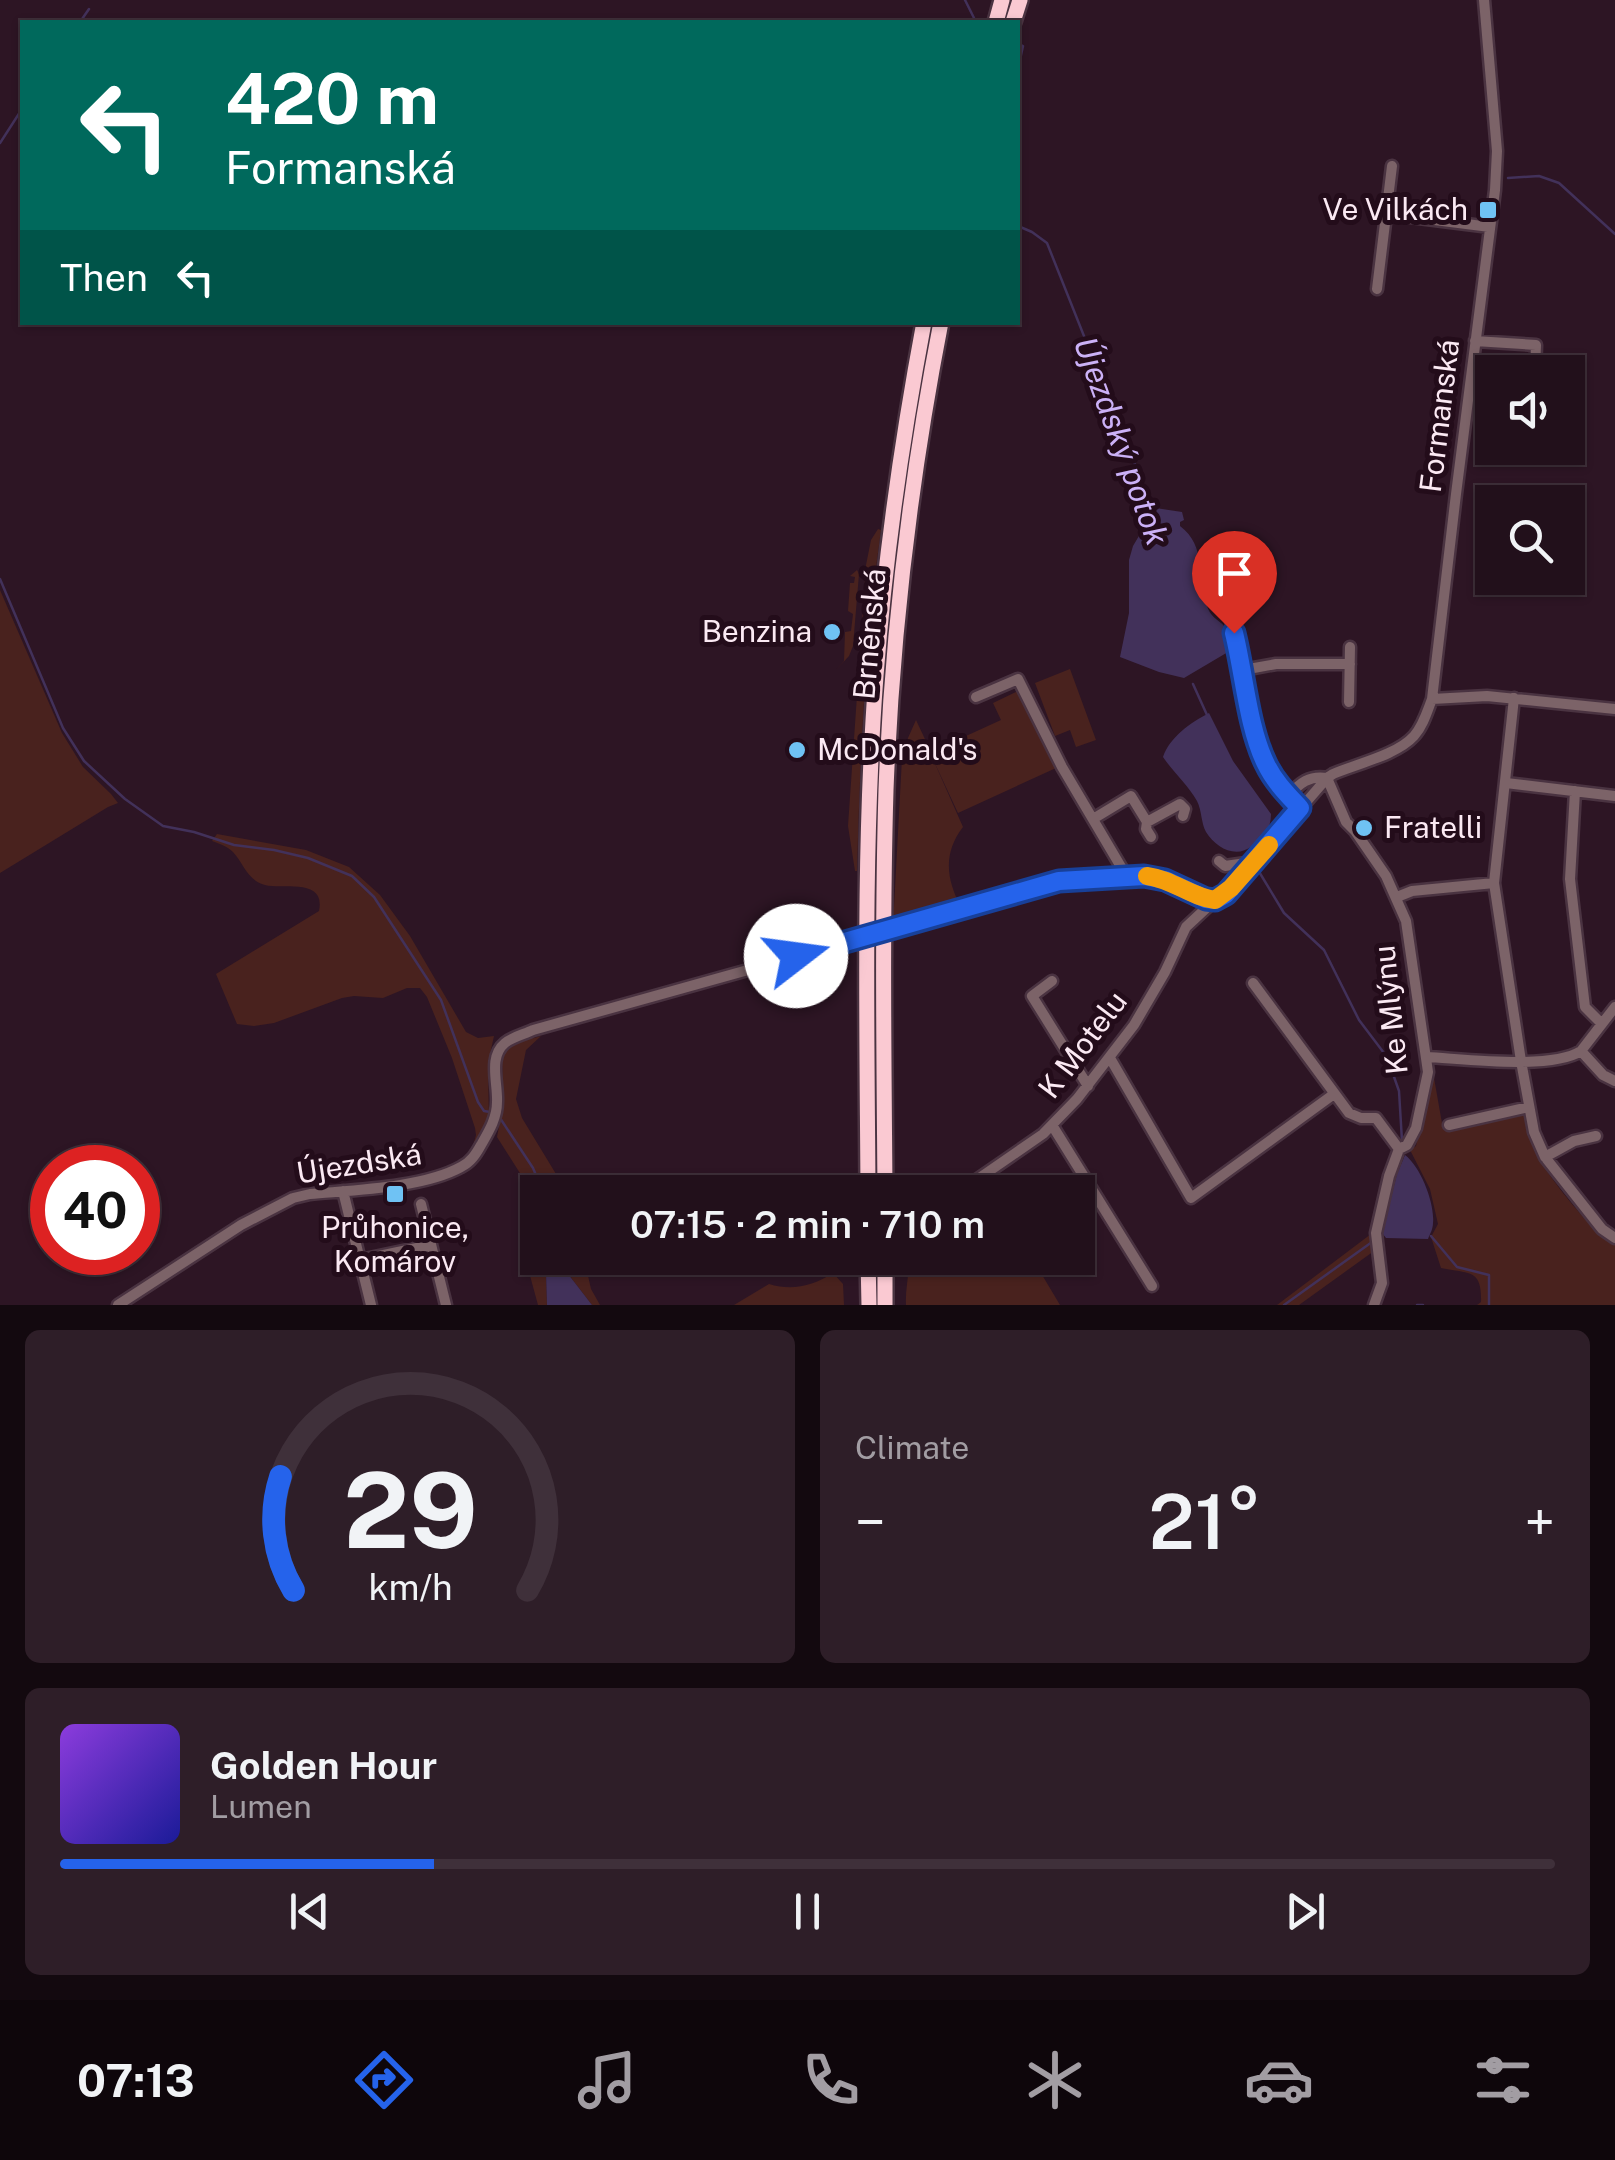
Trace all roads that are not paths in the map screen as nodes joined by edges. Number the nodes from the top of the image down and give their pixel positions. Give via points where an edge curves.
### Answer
1 (1484, 0) edge
2 (1392, 166) dead end
3 (1387, 214) junction
4 (1490, 227) junction
5 (1377, 289) dead end
6 (924, 325) edge
7 (940, 325) edge
8 (1475, 341) junction
9 (1536, 355) edge
10 (1229, 612) dead end
11 (1350, 647) dead end
12 (1350, 664) junction
13 (1243, 670) junction
14 (976, 697) dead end
15 (1514, 698) junction
16 (1432, 699) junction
17 (1349, 702) dead end
18 (1615, 709) edge
19 (1256, 765) dead end
20 (1272, 774) junction
21 (1327, 778) junction
22 (1506, 782) junction
23 (1575, 791) junction
24 (1289, 796) junction
25 (1615, 796) edge
26 (1300, 808) junction
27 (1183, 816) dead end
28 (1093, 819) junction
29 (1147, 822) junction
30 (1151, 836) dead end
31 (1220, 861) dead end
32 (1254, 862) junction
33 (1126, 877) junction
34 (1494, 882) junction
35 (1397, 897) junction
36 (1215, 900) junction
37 (1052, 981) dead end
38 (1253, 983) dead end
39 (1615, 1007) edge
40 (1602, 1024) junction
41 (1581, 1052) junction
42 (1110, 1058) junction
43 (1428, 1058) junction
44 (1521, 1062) junction
45 (1615, 1081) edge
46 (1088, 1086) junction
47 (1334, 1094) junction
48 (1530, 1106) junction
49 (1052, 1125) junction
50 (1449, 1125) dead end
51 (1596, 1136) dead end
52 (1399, 1150) junction
53 (1545, 1157) junction
54 (868, 1175) edge
55 (885, 1175) edge
56 (984, 1175) edge
57 (343, 1191) junction
58 (421, 1204) dead end
59 (1615, 1238) edge
60 (431, 1245) junction
61 (360, 1260) junction
62 (868, 1275) edge
63 (885, 1275) edge
64 (1152, 1286) dead end
65 (369, 1304) edge
66 (118, 1305) edge
67 (446, 1305) edge
68 (868, 1305) edge
69 (885, 1305) edge
70 (1374, 1305) edge

1 - 4 street, Formanská via 1497,151
2 - 3 street
3 - 4 street
3 - 5 street
4 - 8 street, Formanská
6 - 54 highway, Brněnská via 892,529 874,716
7 - 55 highway, Brněnská via 908,531 890,716
8 - 9 street via 1536,345
8 - 16 street, Formanská
10 - 13 street
11 - 12 street
12 - 13 street
12 - 17 street
13 - 20 street via 1249,712
14 - 28 street via 1018,678
15 - 16 street
15 - 18 street
15 - 22 street
16 - 21 street, Formanská via 1410,740
19 - 20 street
20 - 24 street
21 - 24 street, Formanská via 1311,778
21 - 26 street, Formanská
21 - 35 street, Ke Mlýnu via 1346,822
22 - 23 street
22 - 34 street
23 - 25 street
23 - 40 street via 1570,879 1585,1007
24 - 26 street
26 - 32 street, Formanská
27 - 29 street via 1180,804
28 - 29 street via 1131,796
28 - 33 street
29 - 30 street
31 - 32 street
32 - 36 street, Formanská
33 - 36 street via 1156,877
33 - 57 street, Újezdská, bridge via 1037,886 533,1030 498,1052 492,1126 465,1166
34 - 35 street
34 - 44 street
35 - 43 street, Ke Mlýnu
36 - 42 street, K Motelu via 1186,927
37 - 46 street via 1032,996
38 - 47 street
39 - 40 street
40 - 41 street
41 - 44 street
41 - 45 street
42 - 46 street, K Motelu
42 - 47 street via 1191,1198
43 - 44 street
43 - 52 street, Ke Mlýnu via 1416,1128
44 - 48 street
46 - 49 street, K Motelu
47 - 52 street via 1352,1115 1381,1122
48 - 50 street
48 - 53 street
49 - 56 street, K Motelu
49 - 64 street
51 - 53 street
52 - 70 street, Ke Mlýnu via 1376,1233 1382,1282
53 - 59 street
57 - 61 street
57 - 66 street, Újezdská via 293,1198
58 - 60 street
60 - 61 street
60 - 67 street
61 - 65 street
62 - 68 highway
63 - 69 highway

